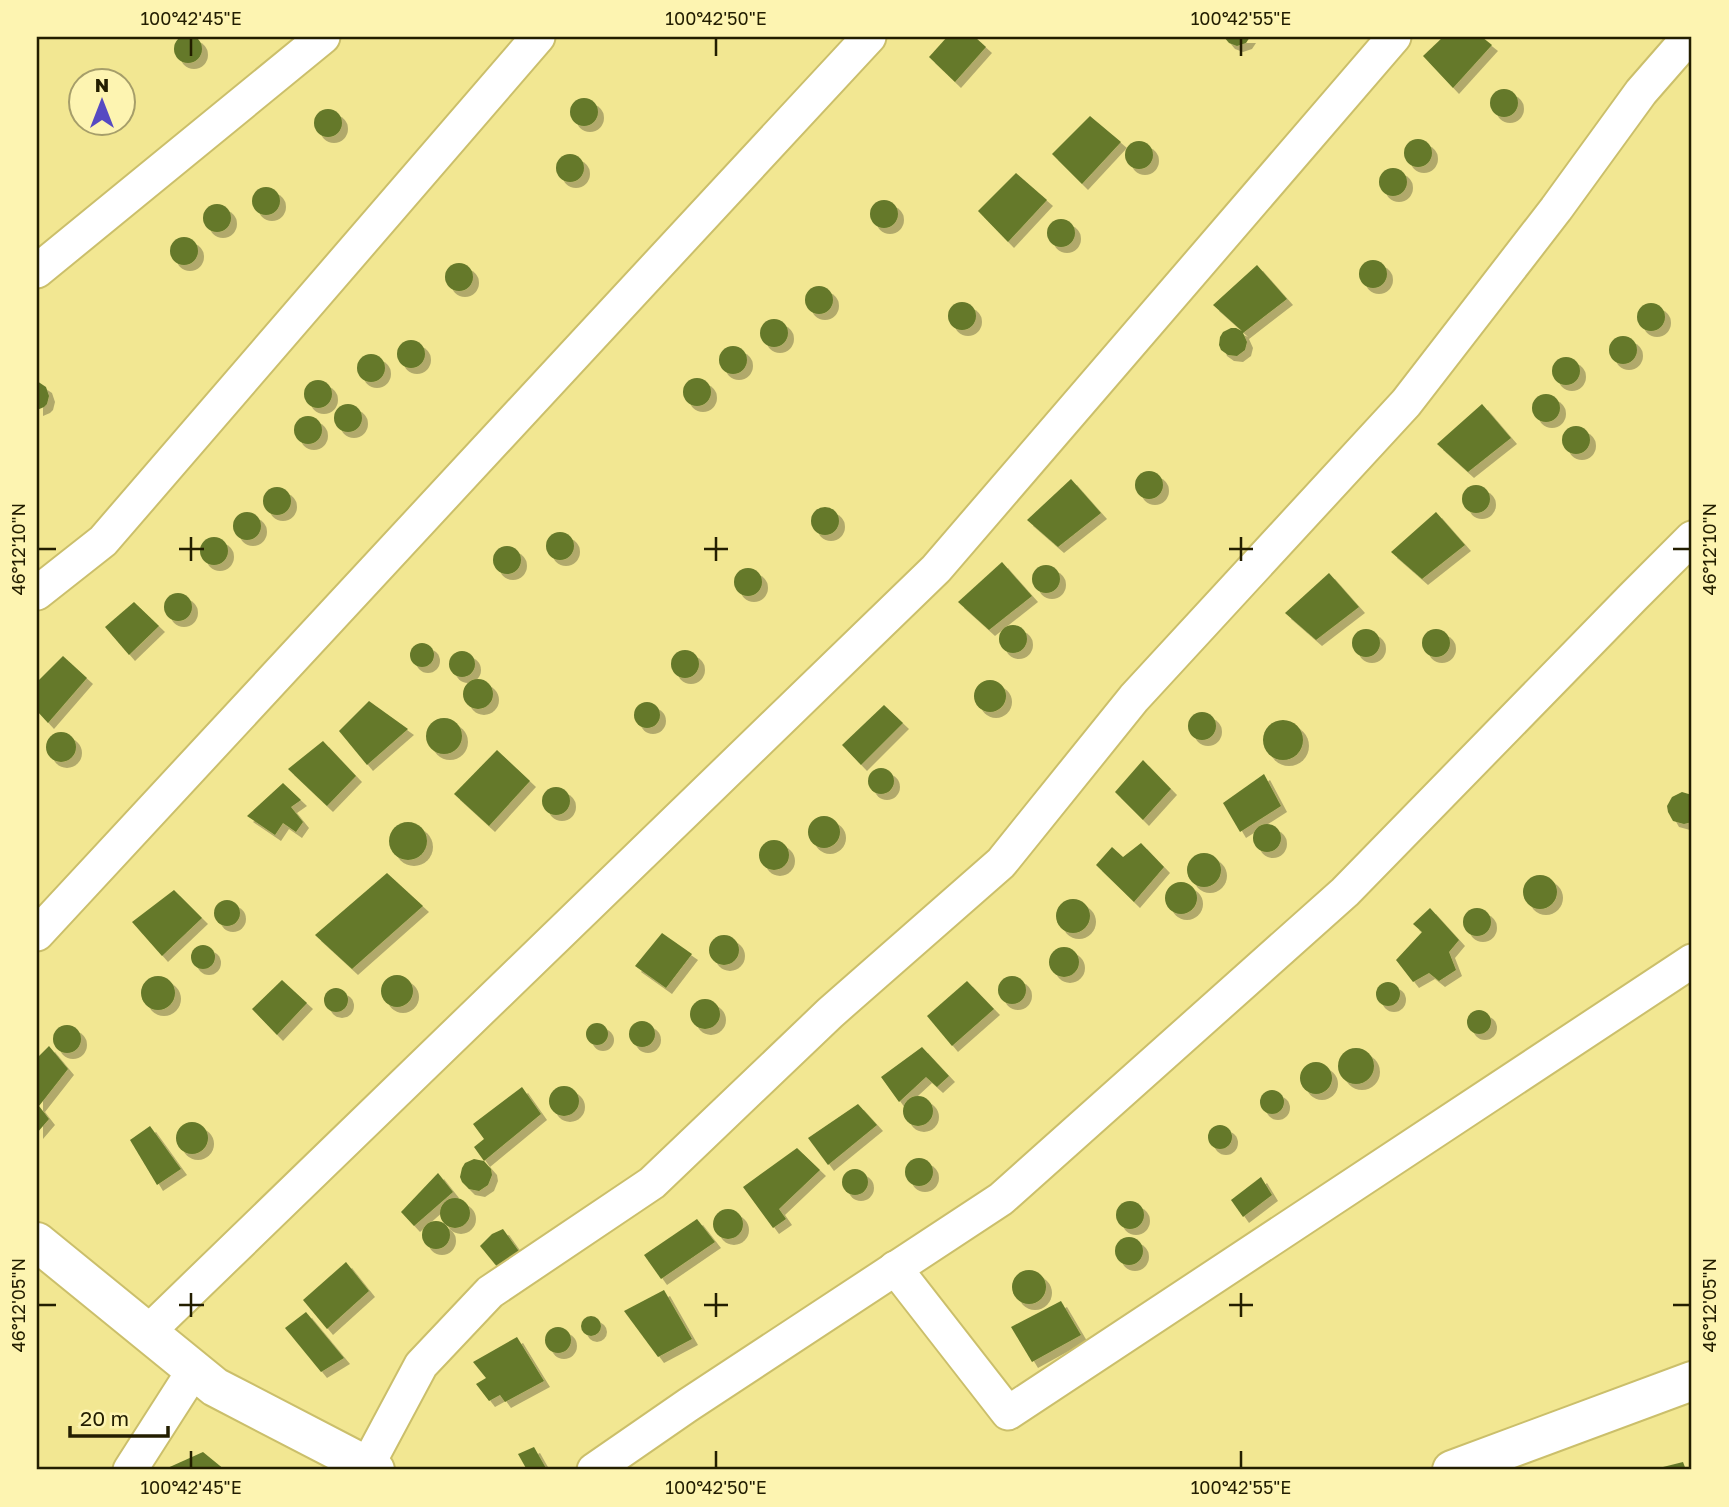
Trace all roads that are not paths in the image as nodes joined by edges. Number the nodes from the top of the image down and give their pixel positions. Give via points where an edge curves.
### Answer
1 (323, 37) edge
2 (538, 37) edge
3 (869, 37) edge
4 (1394, 37) edge
5 (1689, 37) edge
6 (37, 271) edge
7 (1692, 538) edge
8 (37, 593) edge
9 (37, 934) edge
10 (1692, 961) edge
11 (37, 1242) edge
12 (895, 1268) junction
13 (148, 1332) junction
14 (194, 1370) junction
15 (1692, 1381) edge
16 (371, 1468) edge
17 (130, 1470) edge
18 (594, 1470) edge
19 (1452, 1470) edge

1 - 6 street
2 - 8 street via 103,541
3 - 9 street
4 - 13 street via 936,569
5 - 16 street via 1641,92 1406,403 1135,698 1001,863 830,1013 652,1183 490,1292 421,1365
7 - 12 street via 1345,892 1001,1199
10 - 12 street via 1008,1413
11 - 13 street
12 - 18 street
13 - 14 street
14 - 16 street via 215,1387
14 - 17 street
15 - 19 street

